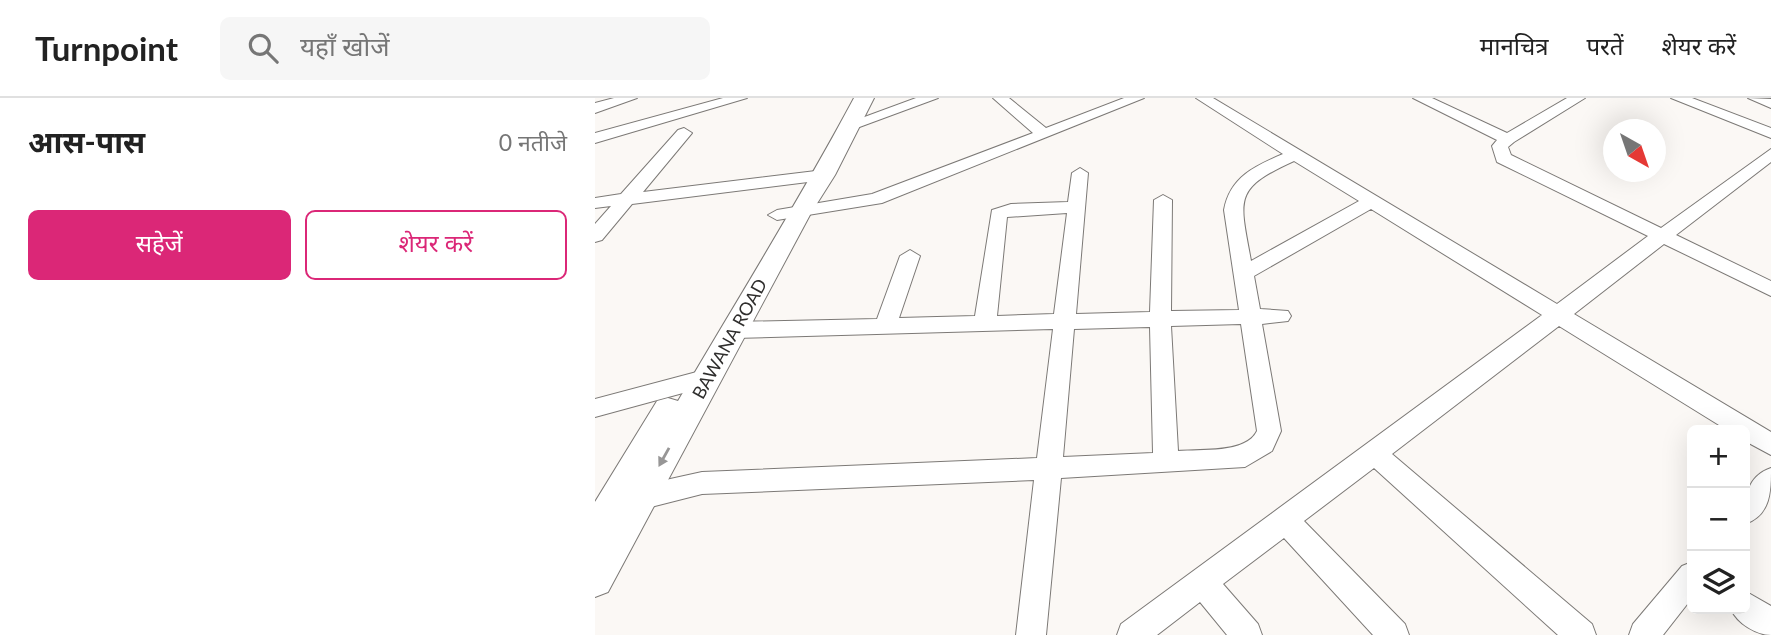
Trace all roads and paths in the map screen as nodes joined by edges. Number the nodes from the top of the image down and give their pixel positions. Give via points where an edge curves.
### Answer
1 (630, 98) edge
2 (740, 98) edge
3 (864, 98) edge
4 (932, 98) edge
5 (1000, 98) edge
6 (1137, 98) edge
7 (1203, 98) edge
8 (1420, 98) edge
9 (1678, 98) edge
10 (1755, 98) edge
11 (1566, 100) edge
12 (1771, 104) edge
13 (595, 108) edge
14 (848, 112) edge
15 (684, 132) dead end
16 (1771, 133) edge
17 (1044, 134) junction
18 (595, 138) edge
19 (1508, 139) junction
20 (1771, 153) edge
21 (1295, 155) junction
22 (1080, 173) dead end
23 (1760, 174) edge
24 (813, 176) junction
25 (630, 197) junction
26 (1163, 200) dead end
27 (1371, 202) junction
28 (595, 203) edge
29 (1076, 207) junction
30 (788, 214) junction
31 (595, 236) edge
32 (1663, 236) junction
33 (910, 256) dead end
34 (1244, 273) junction
35 (1771, 289) edge
36 (1280, 316) dead end
37 (1557, 316) junction
38 (1252, 317) junction
39 (1160, 320) junction
40 (1062, 322) junction
41 (985, 324) junction
42 (885, 327) junction
43 (733, 330) junction
44 (696, 381) junction
45 (595, 408) edge
46 (1771, 445) edge
47 (1375, 454) junction
48 (1166, 463) junction
49 (1048, 468) junction
50 (1771, 480) edge
51 (643, 497) junction
52 (1750, 506) edge
53 (603, 511) edge
54 (1286, 521) junction
55 (595, 534) edge
56 (595, 579) edge
57 (1203, 582) junction
58 (1687, 582) edge
59 (1750, 609) edge
60 (1771, 624) edge
61 (1031, 635) edge
62 (1132, 635) edge
63 (1247, 635) edge
64 (1394, 635) edge
65 (1581, 635) edge
66 (1644, 635) edge

1 - 13 street
2 - 18 street
3 - 14 street, BAWANA ROAD
4 - 14 street
5 - 17 street
6 - 17 street
7 - 21 street
8 - 19 street
9 - 16 street
10 - 12 street
11 - 19 street
14 - 24 street, BAWANA ROAD
15 - 25 street
17 - 30 street via 876,199
19 - 32 street via 1500,145 1503,158
20 - 23 street
21 - 27 street
21 - 34 street via 1252,174 1234,195
22 - 29 street
23 - 32 street
24 - 25 street
24 - 30 street, BAWANA ROAD
25 - 28 street
25 - 31 street
26 - 39 street
27 - 34 street
27 - 37 street
29 - 40 street
29 - 41 street via 1011,209 998,214
30 - 43 street, BAWANA ROAD
30 - 44 street, BAWANA ROAD
32 - 35 street
32 - 37 street
33 - 42 street
34 - 38 street
36 - 38 street
37 - 46 street
37 - 47 street
38 - 39 street
38 - 48 street via 1269,431 1263,444 1245,456
39 - 40 street
39 - 48 street
40 - 41 street
40 - 49 street
41 - 42 street
42 - 43 street
43 - 44 street, BAWANA ROAD
44 - 45 street
44 -> 51 street, BAWANA ROAD
44 - 53 street, BAWANA ROAD
47 - 54 street
47 - 65 street
48 - 49 street
49 - 51 street via 702,482
49 - 61 street
50 - 52 street
51 - 53 street
51 - 56 street, BAWANA ROAD
53 - 55 street, BAWANA ROAD
54 - 57 street
54 - 64 street
57 - 62 street
57 - 63 street
58 - 66 street
59 - 60 street

